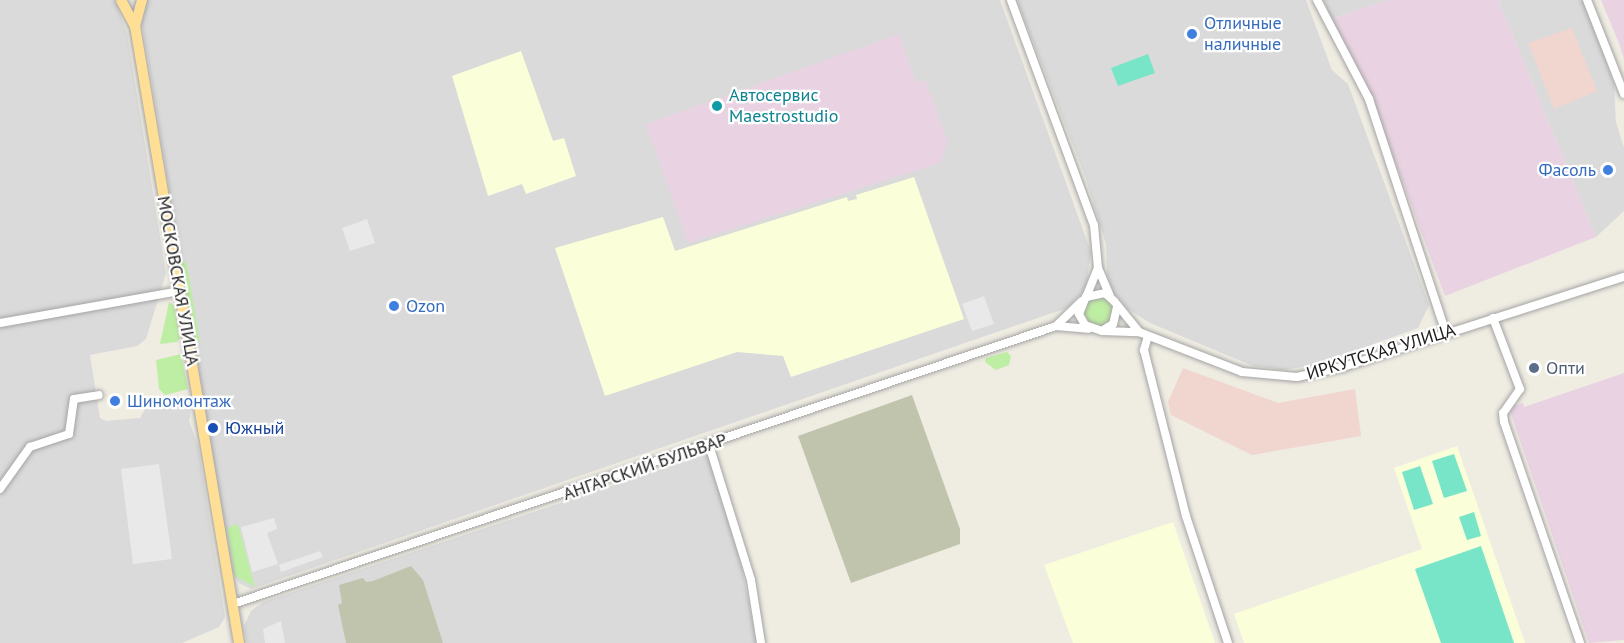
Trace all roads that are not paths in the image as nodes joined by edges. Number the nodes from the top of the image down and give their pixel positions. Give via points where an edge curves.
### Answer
1 (121, 0) edge
2 (142, 0) edge
3 (1011, 0) edge
4 (1317, 0) edge
5 (1587, 0) edge
6 (135, 26) junction
7 (1624, 94) edge
8 (1098, 268) junction
9 (1624, 277) edge
10 (179, 291) junction
11 (1110, 296) junction
12 (1084, 299) junction
13 (1117, 307) junction
14 (1493, 318) junction
15 (0, 323) edge
16 (1056, 326) junction
17 (1090, 329) junction
18 (1102, 330) junction
19 (1139, 332) junction
20 (1446, 333) junction
21 (1148, 336) junction
22 (99, 395) dead end
23 (709, 445) junction
24 (0, 489) edge
25 (233, 604) junction
26 (239, 643) edge
27 (761, 643) edge
28 (1228, 643) edge
29 (1580, 643) edge

1 - 6 main road, МОСКОВСКАЯ УЛИЦА
2 - 6 main road, МОСКОВСКАЯ УЛИЦА
3 - 8 street via 1094,225
4 - 20 street via 1369,99
5 - 7 street
6 - 10 main road, МОСКОВСКАЯ УЛИЦА
8 - 11 street
8 - 12 street
9 - 14 street, ИРКУТСКАЯ УЛИЦА
10 - 15 street
10 - 25 main road, МОСКОВСКАЯ УЛИЦА
11 - 12 street via 1098,292
11 - 13 street
12 - 16 street, АНГАРСКИЙ БУЛЬВАР
12 - 17 street via 1079,314
13 - 18 street via 1113,324
13 - 19 street, ИРКУТСКАЯ УЛИЦА
14 - 20 street, ИРКУТСКАЯ УЛИЦА
14 - 29 street via 1520,389 1503,413 1504,422
16 - 17 street, АНГАРСКИЙ БУЛЬВАР
16 - 23 street, АНГАРСКИЙ БУЛЬВАР
17 - 18 street
18 - 19 street, ИРКУТСКАЯ УЛИЦА
19 - 21 street, ИРКУТСКАЯ УЛИЦА
20 - 21 street, ИРКУТСКАЯ УЛИЦА via 1327,372 1287,378 1242,372
21 - 28 street via 1144,350 1186,516
22 - 24 street via 74,399 73,429 69,434 30,447
23 - 25 street, АНГАРСКИЙ БУЛЬВАР
23 - 27 street via 751,580
25 - 26 main road, МОСКОВСКАЯ УЛИЦА

